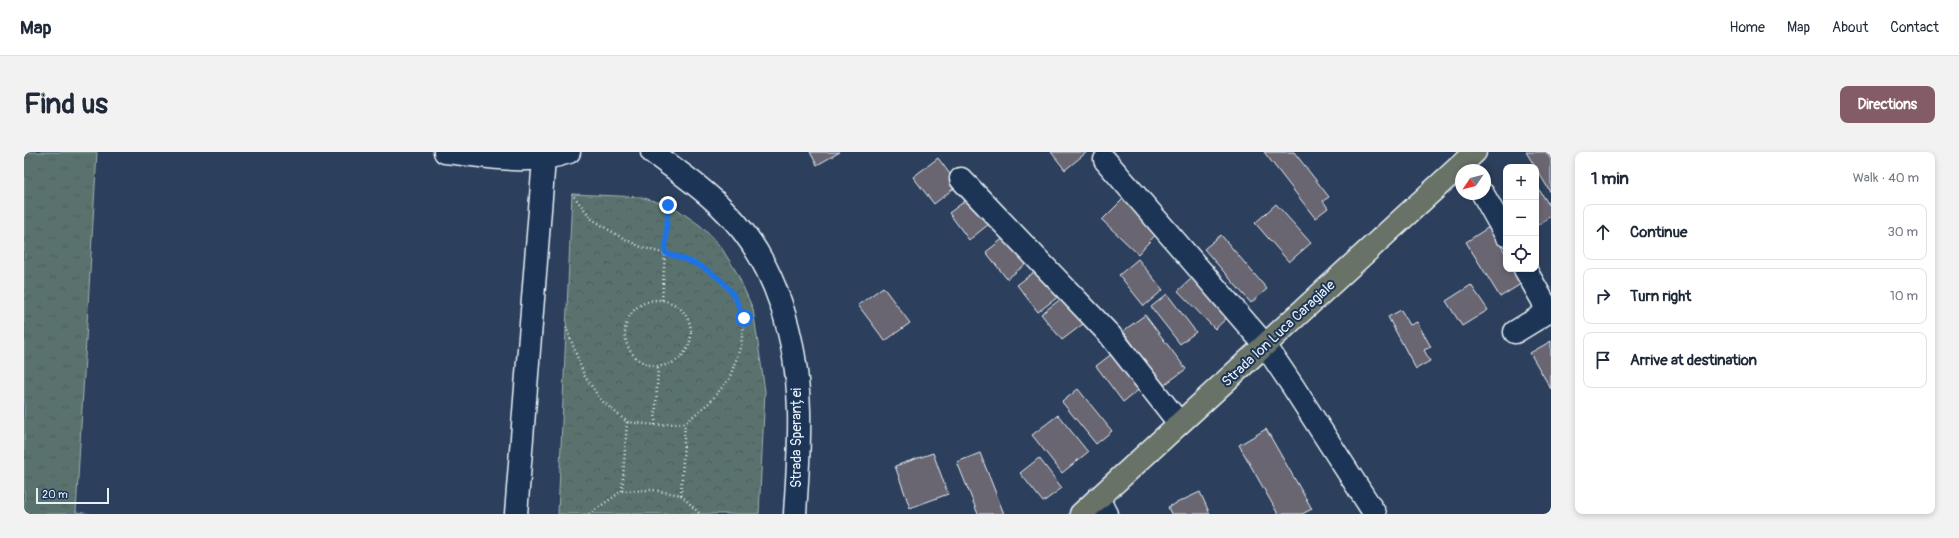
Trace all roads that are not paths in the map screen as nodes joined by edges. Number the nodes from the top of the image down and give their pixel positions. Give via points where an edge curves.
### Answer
1 (445, 152) edge
2 (569, 152) edge
3 (652, 152) edge
4 (544, 159) junction
5 (1105, 160) dead end
6 (1470, 161) edge
7 (961, 179) dead end
8 (1486, 200) edge
9 (1503, 230) edge
10 (1527, 272) edge
11 (1515, 332) dead end
12 (1265, 345) junction
13 (1179, 424) junction
14 (1102, 506) edge
15 (516, 514) edge
16 (795, 514) edge
17 (1081, 514) edge
18 (1375, 514) edge

1 - 4 street via 524,160
2 - 4 street
3 - 16 street, Strada Speranței via 704,190 726,211 758,252 782,306 790,338 799,410
4 - 15 street
5 - 12 street
6 - 12 main road, Strada Ion Luca Caragiale
7 - 13 street via 1110,335
8 - 9 street
10 - 11 street via 1543,301 1546,313
12 - 13 main road, Strada Ion Luca Caragiale
12 - 18 street
13 - 14 main road, Strada Ion Luca Caragiale
14 - 17 main road, Strada Ion Luca Caragiale

